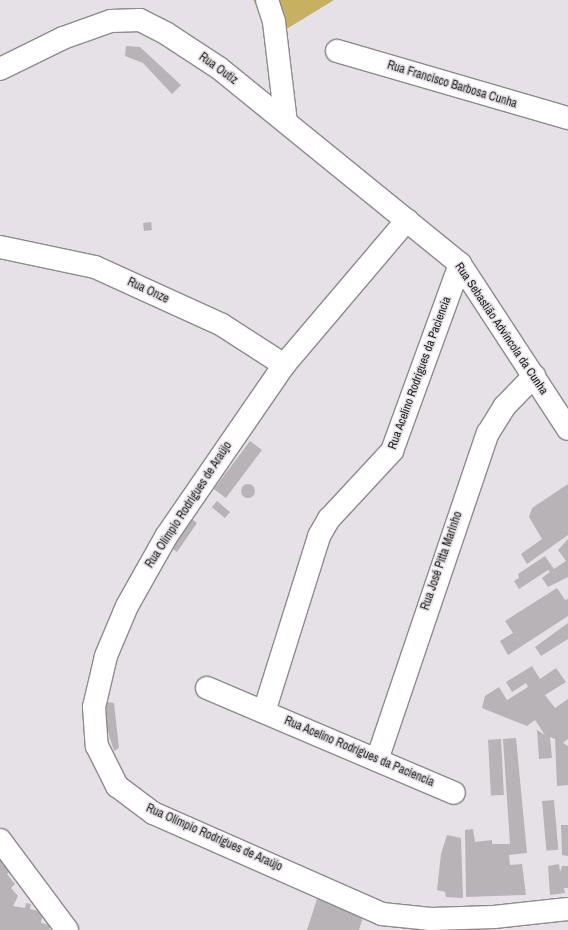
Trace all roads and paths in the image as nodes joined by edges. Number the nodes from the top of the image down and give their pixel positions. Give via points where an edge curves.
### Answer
1 (267, 0) edge
2 (337, 51) dead end
3 (0, 69) edge
4 (568, 118) edge
5 (286, 122) junction
6 (407, 220) junction
7 (0, 246) edge
8 (460, 264) junction
9 (284, 365) junction
10 (534, 376) junction
11 (568, 429) edge
12 (208, 688) dead end
13 (264, 712) junction
14 (377, 760) junction
15 (454, 793) dead end
16 (0, 840) edge
17 (568, 909) edge
18 (67, 930) edge

1 - 5 street via 274,22
2 - 4 street, Rua Francisco Barbosa Cunha
3 - 5 street, Rua Outiz via 88,27 140,20 218,68
5 - 6 street, Rua Outiz
6 - 8 street, Rua Sebastião Advíncola da Cunha
6 - 9 street, Rua Olímpio Rodrigues de Araújo
7 - 9 street, Rua Onze via 95,267 222,325
8 - 10 street, Rua Sebastião Advíncola da Cunha
8 - 13 street, Rua Acelino Rodrigues da Paciencia via 392,451 329,519 319,536
9 - 17 street, Rua Olímpio Rodrigues de Araújo via 167,534 127,606 106,656 94,707 97,746 109,773 117,786 152,813 382,914 431,919 494,917
10 - 11 street, Rua Sebastião Advíncola da Cunha
10 - 14 street, Rua José Pitta Marinho via 504,406 488,433
12 - 13 street, Rua Acelino Rodrigues da Paciencia
13 - 14 street, Rua Acelino Rodrigues da Paciencia
14 - 15 street, Rua Acelino Rodrigues da Paciencia
16 - 18 street

